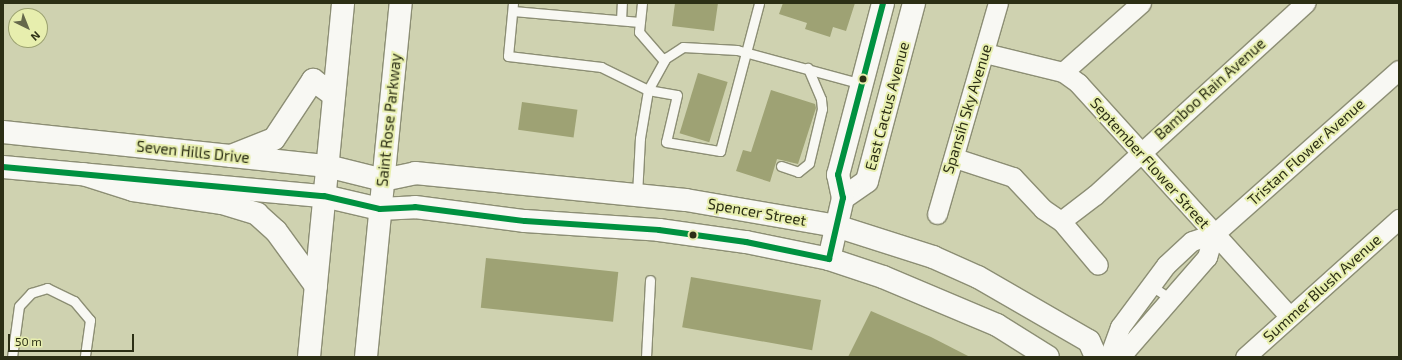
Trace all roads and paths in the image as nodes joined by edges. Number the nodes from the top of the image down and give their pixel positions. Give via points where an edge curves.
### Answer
1 (342, 3) edge
2 (401, 3) edge
3 (622, 3) edge
4 (642, 3) edge
5 (759, 3) edge
6 (883, 3) edge
7 (902, 3) edge
8 (914, 3) edge
9 (998, 3) edge
10 (1141, 3) edge
11 (1304, 3) edge
12 (513, 7) edge
13 (621, 20) junction
14 (640, 22) junction
15 (746, 52) junction
16 (985, 53) junction
17 (664, 61) junction
18 (899, 61) junction
19 (808, 68) junction
20 (1399, 70) edge
21 (1063, 72) junction
22 (862, 84) junction
23 (648, 90) junction
24 (334, 95) junction
25 (3, 132) edge
26 (1140, 153) junction
27 (231, 156) junction
28 (955, 158) junction
29 (327, 166) junction
30 (781, 166) dead end
31 (3, 167) edge
32 (83, 174) junction
33 (383, 180) junction
34 (324, 196) junction
35 (636, 196) junction
36 (843, 198) junction
37 (380, 209) junction
38 (937, 214) dead end
39 (1399, 219) edge
40 (1061, 221) junction
41 (1214, 234) junction
42 (832, 243) junction
43 (1098, 265) dead end
44 (650, 280) dead end
45 (316, 286) junction
46 (1150, 286) junction
47 (1169, 298) junction
48 (1289, 316) junction
49 (12, 357) edge
50 (84, 357) edge
51 (309, 357) edge
52 (366, 357) edge
53 (646, 357) edge
54 (1048, 357) edge
55 (1096, 357) edge
56 (1109, 357) edge
57 (1120, 357) edge
58 (1244, 357) edge

1 - 24 main road
2 - 33 main road, Saint Rose Parkway
3 - 13 lane
4 - 14 lane
5 - 15 lane
6 - 22 main road
7 - 18 main road via 894,44
8 - 18 main road, East Cactus Avenue
9 - 16 street, Spansih Sky Avenue
10 - 21 street
11 - 26 street, Bamboo Rain Avenue
12 - 13 lane
12 - 23 lane via 508,56 601,67
13 - 14 lane
14 - 17 lane via 639,32
15 - 17 lane via 701,45 683,47
15 - 19 lane
15 - 23 lane via 720,152 666,142 677,96
16 - 21 street, September Flower Street
16 - 28 street, Spansih Sky Avenue
17 - 23 lane
18 - 36 main road, East Cactus Avenue via 867,181
19 - 22 lane
19 - 30 lane via 821,99 822,109 809,163 798,172
20 - 41 street, Tristan Flower Avenue
21 - 26 street, September Flower Street via 1085,91
22 - 36 main road via 838,175
23 - 35 lane via 640,138
24 - 27 main road via 314,80 274,139
24 - 29 main road
25 - 27 main road, Seven Hills Drive
26 - 40 street, Bamboo Rain Avenue
26 - 41 street, September Flower Street
27 - 29 main road, Seven Hills Drive
28 - 38 street, Spansih Sky Avenue
28 - 40 street via 1013,177 1043,209
29 - 33 main road, Seven Hills Drive
29 - 34 main road
31 - 32 main road, Seven Hills Drive
32 - 34 main road, Seven Hills Drive
32 - 45 main road via 133,190 222,203 257,214 276,231
33 - 35 main road, Spencer Street via 415,173
33 - 37 main road, Saint Rose Parkway
34 - 37 main road, Seven Hills Drive
34 - 45 main road
35 - 42 main road, Spencer Street via 725,205
36 - 42 main road
37 - 42 main road, Spencer Street via 416,207 524,221 660,230 746,242
37 - 52 main road, Saint Rose Parkway
39 - 48 street, Summer Blush Avenue
40 - 43 street
41 - 46 street, Tristan Flower Avenue via 1192,241
41 - 47 street via 1207,257
41 - 48 street, September Flower Street
42 - 54 main road, Spencer Street via 996,326
42 - 55 main road, Spencer Street via 932,257 978,277 1089,341
44 - 53 lane
45 - 51 main road
46 - 47 lane
46 - 56 street, Tristan Flower Avenue via 1120,327
47 - 57 street
48 - 58 street, Summer Blush Avenue
49 - 50 lane via 19,306 31,293 47,288 74,301 90,320

